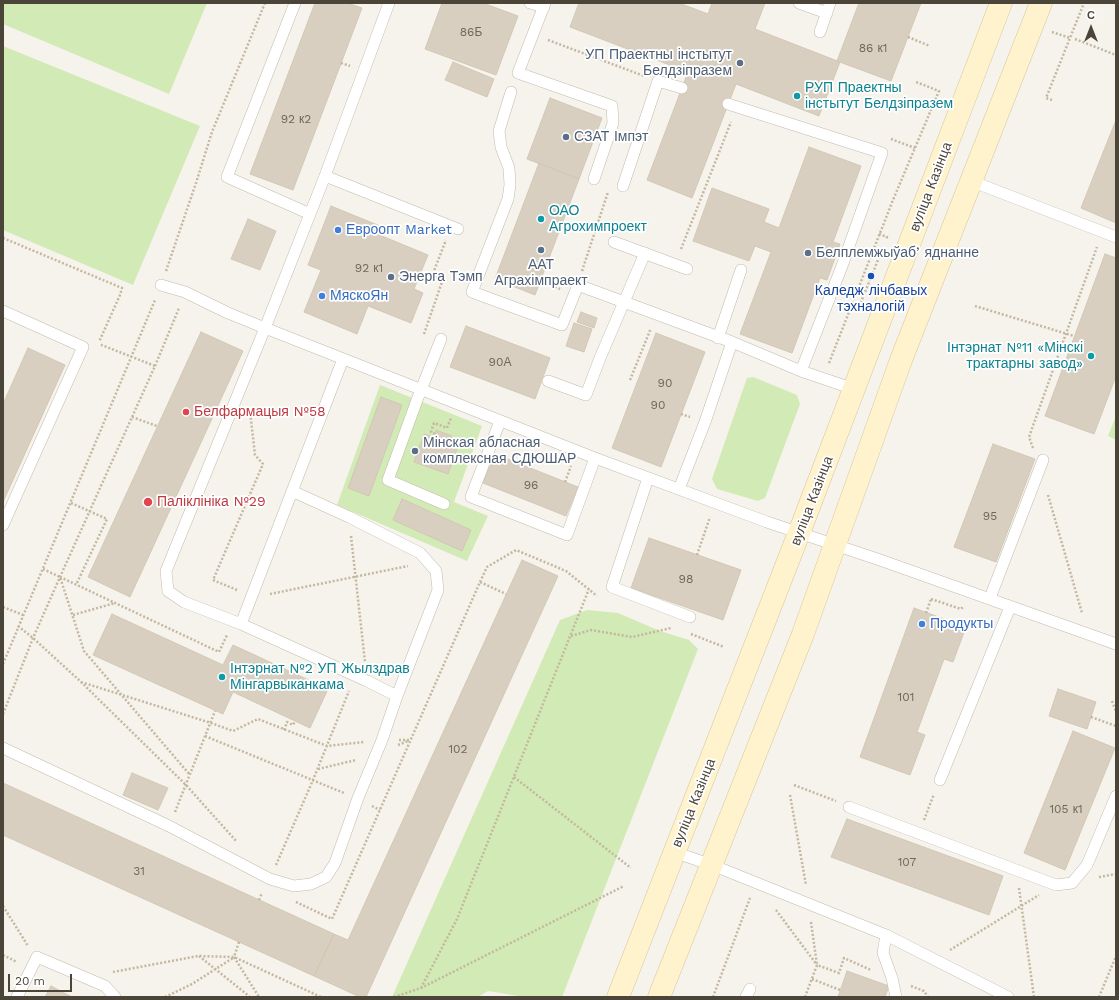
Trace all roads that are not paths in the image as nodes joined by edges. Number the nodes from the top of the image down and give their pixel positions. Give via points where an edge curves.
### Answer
1 (295, 3) edge
2 (389, 3) edge
3 (530, 3) edge
4 (799, 3) edge
5 (1001, 3) edge
6 (1041, 3) edge
7 (544, 5) edge
8 (828, 8) edge
9 (820, 32) dead end
10 (682, 88) dead end
11 (511, 92) dead end
12 (733, 105) road end
13 (325, 176) junction
14 (594, 179) dead end
15 (971, 182) junction
16 (623, 186) dead end
17 (310, 214) junction
18 (455, 227) road end
19 (1116, 237) edge
20 (614, 242) dead end
21 (645, 253) junction
22 (687, 269) dead end
23 (742, 270) dead end
24 (161, 285) road end
25 (624, 303) junction
26 (3, 311) edge
27 (265, 328) junction
28 (718, 338) junction
29 (441, 339) dead end
30 (732, 342) junction
31 (343, 359) junction
32 (801, 371) junction
33 (548, 382) dead end
34 (422, 389) junction
35 (854, 389) junction
36 (500, 421) junction
37 (595, 458) junction
38 (1043, 460) dead end
39 (648, 478) junction
40 (679, 489) junction
41 (292, 491) junction
42 (444, 504) dead end
43 (3, 525) edge
44 (799, 533) junction
45 (835, 544) junction
46 (990, 598) junction
47 (1010, 607) junction
48 (690, 617) dead end
49 (241, 624) junction
50 (1116, 644) edge
51 (397, 696) junction
52 (3, 748) edge
53 (940, 780) road end
54 (1116, 796) edge
55 (849, 807) dead end
56 (674, 852) junction
57 (712, 865) junction
58 (886, 935) junction
59 (17, 997) edge
60 (114, 997) edge
61 (618, 997) edge
62 (659, 997) edge
63 (896, 997) edge
64 (1008, 997) edge

1 - 17 lane via 227,177
2 - 13 lane
3 - 7 lane
4 - 8 lane
5 - 35 main road, вуліца Казінца
6 - 15 main road
7 - 14 lane via 518,73 612,106 613,123
8 - 9 lane
10 - 16 lane via 658,81
11 - 25 lane via 499,131 501,147 509,168 508,198 472,292 562,325 576,289
12 - 32 lane via 882,154
13 - 17 lane
13 - 18 lane
15 - 19 lane
15 - 45 main road via 901,360
17 - 27 lane
20 - 21 lane
21 - 22 lane
21 - 25 lane
23 - 28 lane
24 - 27 lane via 185,292
25 - 28 lane
25 - 33 lane via 586,395
26 - 43 lane via 83,347
27 - 31 lane
27 - 49 lane via 166,571 168,591 184,602
28 - 30 lane
29 - 34 lane
30 - 32 lane
30 - 40 lane
31 - 34 lane
31 - 41 lane
32 - 35 lane
34 - 36 lane
34 - 42 lane via 388,480
35 - 44 main road, вуліца Казінца
36 - 37 lane
36 - 37 lane via 471,497 567,535
37 - 39 lane
38 - 46 lane
39 - 40 lane
39 - 48 lane via 612,587
40 - 44 lane
41 - 49 lane
41 - 51 lane via 420,553 436,571 438,590
44 - 45 lane
44 - 56 main road, вуліца Казінца
45 - 46 lane
45 - 57 main road via 803,634
46 - 47 lane
47 - 50 lane
47 - 53 lane
49 - 51 lane
51 - 52 lane via 335,863 326,877 311,884 294,886 270,879 169,826
54 - 55 lane via 1087,866 1072,883 1056,885
56 - 57 lane
56 - 61 main road, вуліца Казінца
57 - 58 lane
57 - 62 main road
58 - 63 lane via 883,953
58 - 64 lane
59 - 60 lane via 37,957 104,986

